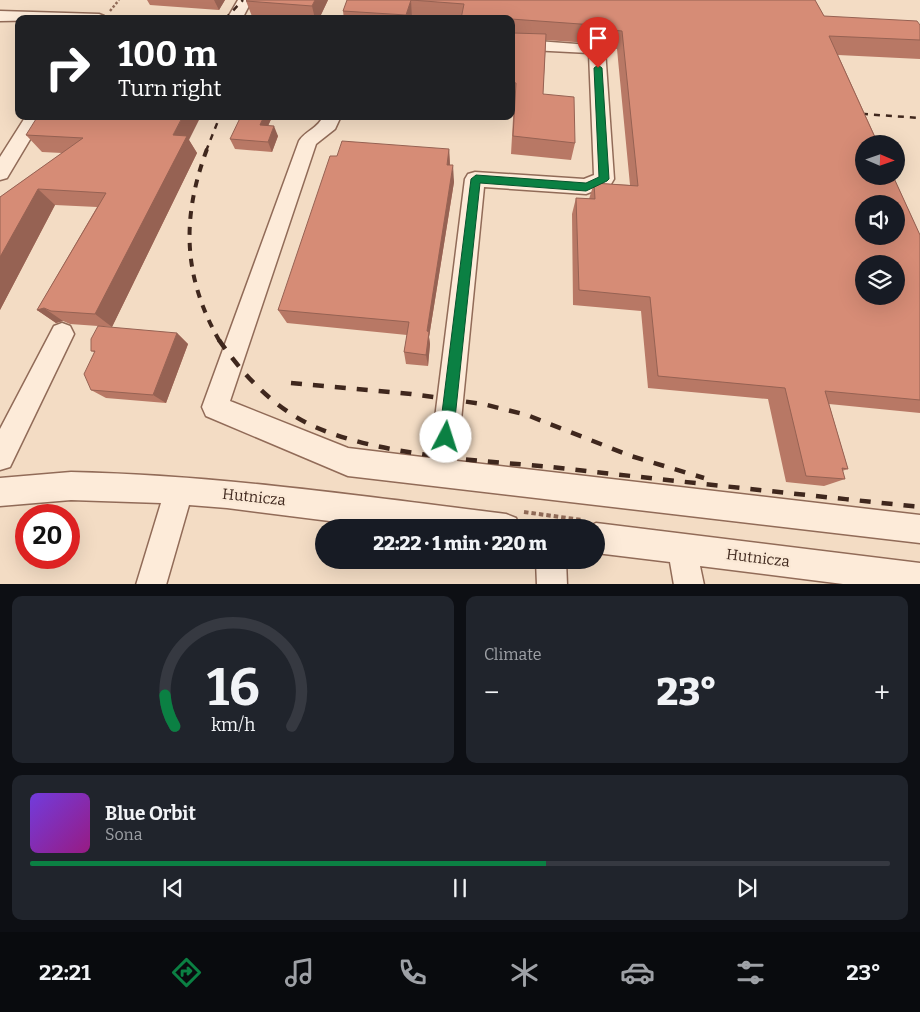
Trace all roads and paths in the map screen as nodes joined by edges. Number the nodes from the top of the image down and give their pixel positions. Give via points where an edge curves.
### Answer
1 (16, 0) edge
2 (246, 0) edge
3 (105, 3) dead end
4 (98, 15) edge
5 (237, 15) edge
6 (0, 17) edge
7 (15, 17) edge
8 (515, 44) edge
9 (33, 120) edge
10 (331, 120) edge
11 (0, 173) edge
12 (62, 334) dead end
13 (0, 457) edge
14 (442, 473) junction
15 (179, 490) junction
16 (0, 492) edge
17 (432, 519) edge
18 (920, 530) edge
19 (605, 539) edge
20 (682, 549) junction
21 (551, 569) edge
22 (920, 578) edge
23 (150, 584) edge
24 (552, 584) edge
25 (689, 584) edge

1 - 6 street
2 - 5 street
3 - 4 street
6 - 7 street
8 - 14 street via 597,49 604,179 586,187 476,179
9 - 11 street
10 - 14 street via 329,125 308,141 215,407 348,462
12 - 13 street
14 - 18 street
15 - 16 street, Hutnicza via 71,486
15 - 17 street, Hutnicza
15 - 23 street
19 - 20 street, Hutnicza
20 - 22 street, Hutnicza
20 - 25 street
21 - 24 street

